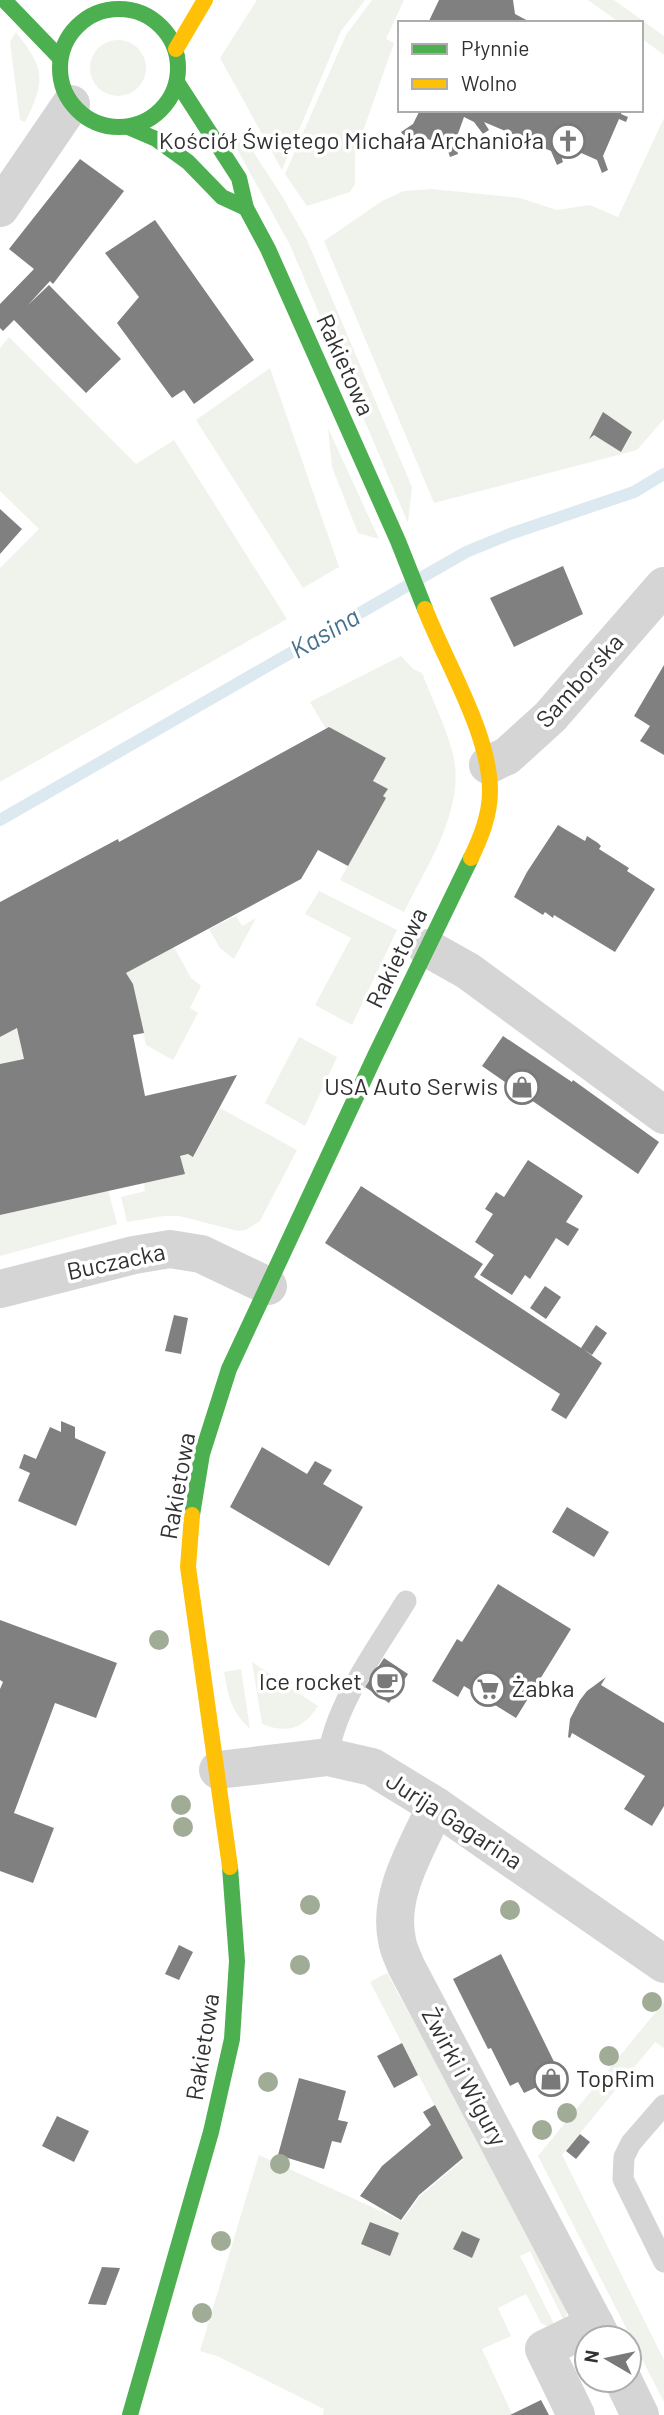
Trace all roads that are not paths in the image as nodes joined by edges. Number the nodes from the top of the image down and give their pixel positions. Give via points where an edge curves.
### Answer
1 (4, 0) edge
2 (83, 0) edge
3 (205, 0) edge
4 (130, 4) edge
5 (103, 10) junction
6 (176, 49) junction
7 (61, 58) junction
8 (177, 82) junction
9 (71, 104) junction
10 (128, 127) junction
11 (0, 208) edge
12 (246, 208) junction
13 (664, 586) edge
14 (488, 765) junction
15 (427, 948) junction
16 (664, 1115) edge
17 (268, 1286) junction
18 (0, 1289) edge
19 (405, 1601) dead end
20 (328, 1757) junction
21 (218, 1770) junction
22 (436, 1806) junction
23 (664, 1964) edge
24 (664, 2105) edge
25 (664, 2262) edge
26 (595, 2324) edge
27 (573, 2340) edge
28 (630, 2394) edge
29 (130, 2415) edge
30 (576, 2415) edge
31 (640, 2415) edge

1 - 7 street
2 - 5 street
3 - 6 street
4 - 5 street
4 - 6 street via 156,20
5 - 7 street via 75,28
6 - 8 street
7 - 9 street via 60,74
8 - 10 street via 159,112
8 - 12 street, Rakietowa via 239,178
9 - 10 street via 96,124
9 - 11 street
10 - 12 street via 156,139 188,162 222,197
12 - 14 street, Rakietowa via 398,541 480,734
13 - 14 street, Samborska via 550,718 507,755
14 - 15 street, Rakietowa via 488,810 481,837
15 - 16 street via 468,971
15 - 17 street, Rakietowa
17 - 18 street, Buczacka via 201,1254 170,1249
17 - 21 street, Rakietowa via 229,1369 202,1454 191,1524 188,1567
19 - 20 lane via 356,1683
20 - 21 street, Jurija Gagarina
20 - 22 street, Jurija Gagarina via 372,1767
21 - 29 street, Rakietowa via 237,1961 232,2039 211,2132
22 - 23 street, Jurija Gagarina
22 - 26 street, Żwirki i Wigury via 405,1873 396,1906 396,1939 412,1979
24 - 25 lane via 631,2143 624,2157 623,2179
27 - 30 street via 544,2349
28 - 31 street

